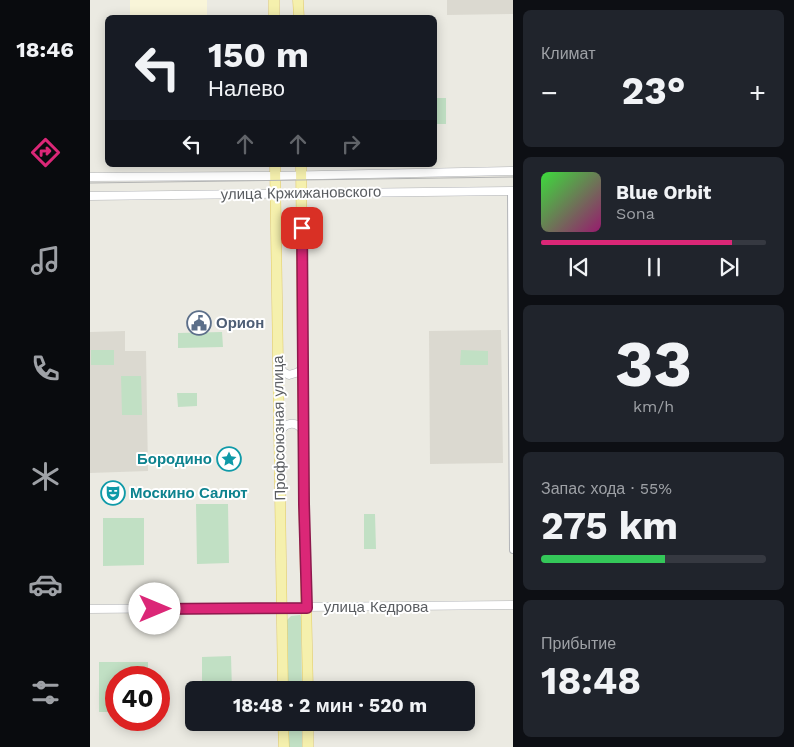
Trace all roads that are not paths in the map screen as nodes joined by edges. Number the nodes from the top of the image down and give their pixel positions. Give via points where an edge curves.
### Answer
1 (274, 0) edge
2 (298, 0) edge
3 (274, 15) edge
4 (298, 15) edge
5 (276, 167) edge
6 (301, 170) edge
7 (513, 171) edge
8 (275, 176) junction
9 (90, 177) edge
10 (512, 191) edge
11 (301, 193) junction
12 (276, 194) junction
13 (90, 196) edge
14 (278, 363) junction
15 (303, 363) junction
16 (279, 436) junction
17 (304, 436) junction
18 (513, 550) edge
19 (513, 605) edge
20 (283, 608) junction
21 (307, 608) junction
22 (90, 609) edge
23 (283, 681) edge
24 (308, 681) edge
25 (284, 731) edge
26 (308, 731) edge
27 (284, 747) edge
28 (308, 747) edge

1 - 3 main road
2 - 4 main road
5 - 8 main road, Профсоюзная улица
6 - 7 street, улица Кржижановского
6 - 8 street, улица Кржижановского
6 - 11 main road, Профсоюзная улица
8 - 9 street, улица Кржижановского
8 - 12 main road, Профсоюзная улица
10 - 11 street, улица Кржижановского
10 - 18 street
11 - 12 street, улица Кржижановского
11 - 15 main road, Профсоюзная улица
12 - 13 street, улица Кржижановского
12 - 14 main road, Профсоюзная улица
14 - 15 street via 280,370 289,375 299,372
14 - 16 main road, Профсоюзная улица
15 - 17 main road, Профсоюзная улица
16 - 17 street via 281,429 290,423 300,426
16 - 20 main road, Профсоюзная улица
17 - 21 main road, Профсоюзная улица
19 - 21 street, улица Кедрова
20 - 21 street, улица Кедрова
20 - 22 street, улица Кедрова
20 - 23 main road, Профсоюзная улица
21 - 24 main road, Профсоюзная улица
25 - 27 main road
26 - 28 main road

